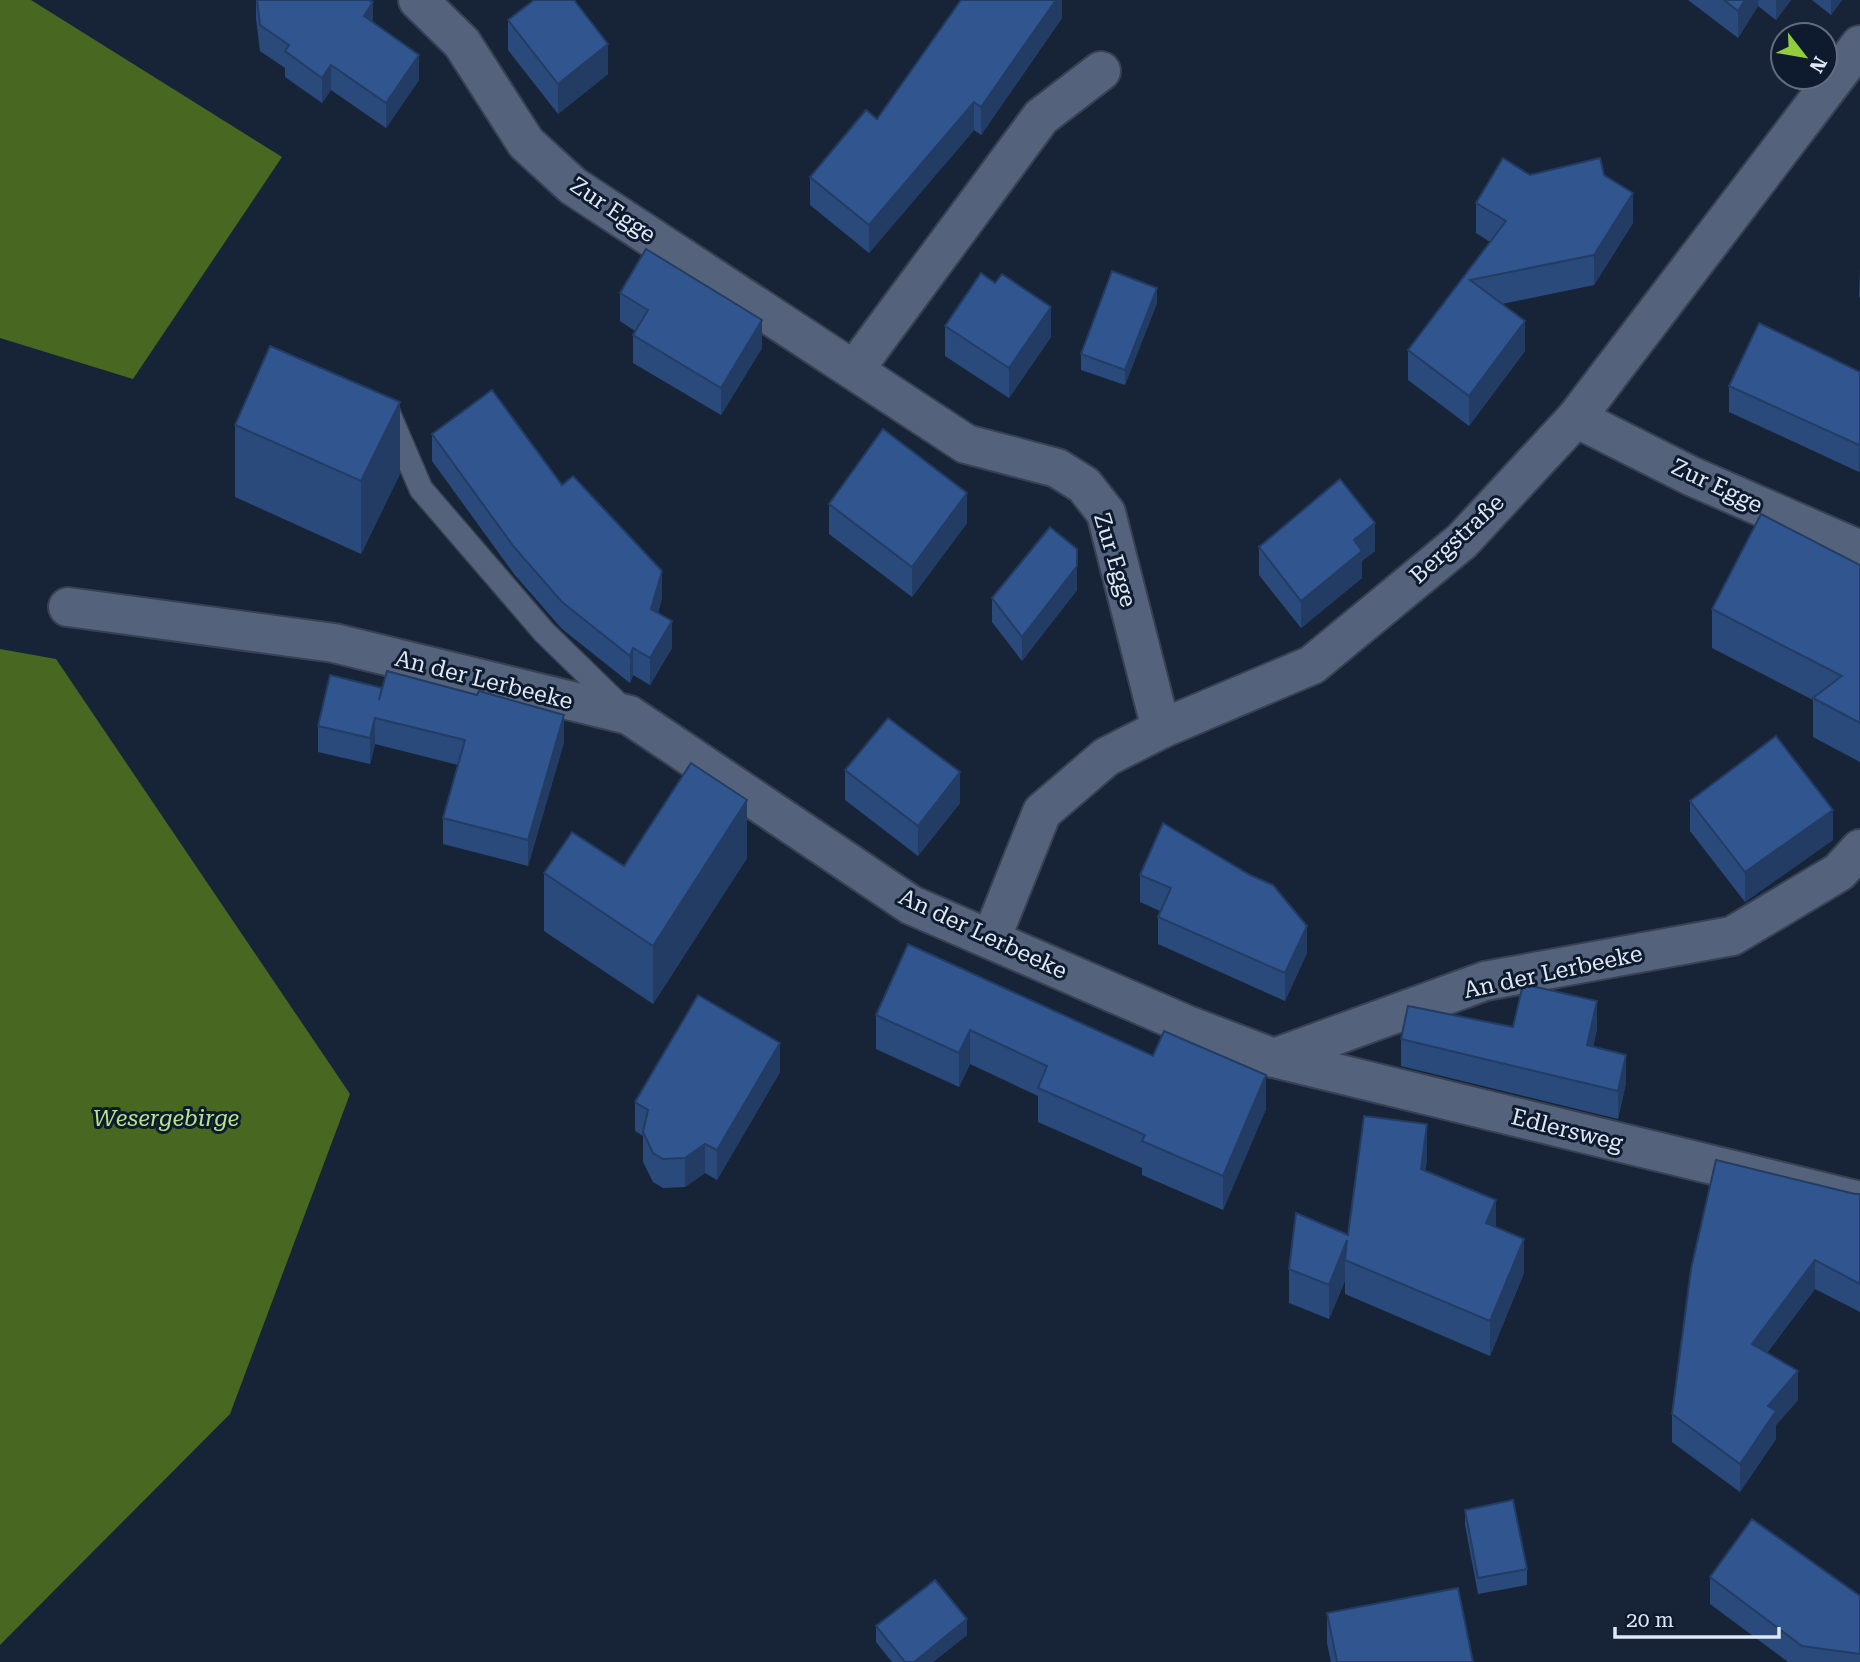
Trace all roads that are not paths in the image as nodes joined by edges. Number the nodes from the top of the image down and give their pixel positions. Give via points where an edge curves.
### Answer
1 (418, 0) edge
2 (1860, 45) edge
3 (1101, 71) dead end
4 (854, 370) junction
5 (385, 405) edge
6 (1576, 418) junction
7 (1860, 550) edge
8 (68, 607) dead end
9 (629, 715) junction
10 (1161, 729) junction
11 (1860, 849) edge
12 (991, 940) junction
13 (1273, 1058) junction
14 (1860, 1201) edge

1 - 4 street, Zur Egge via 462,43 526,144 573,186
2 - 6 street, Bergstraße
3 - 4 street via 1041,117
4 - 10 street, Zur Egge via 966,444 1057,468 1084,485 1105,513
5 - 9 lane via 421,489 544,632
6 - 7 street, Zur Egge via 1691,476
6 - 10 street, Bergstraße via 1462,541 1312,665
8 - 9 street, An der Lerbeeke via 334,643
9 - 12 street, An der Lerbeeke via 911,905
10 - 12 street, Bergstraße via 1106,757 1042,812
11 - 13 street, An der Lerbeeke via 1839,872 1732,936 1485,981
12 - 13 street, An der Lerbeeke
13 - 14 street, Edlersweg

